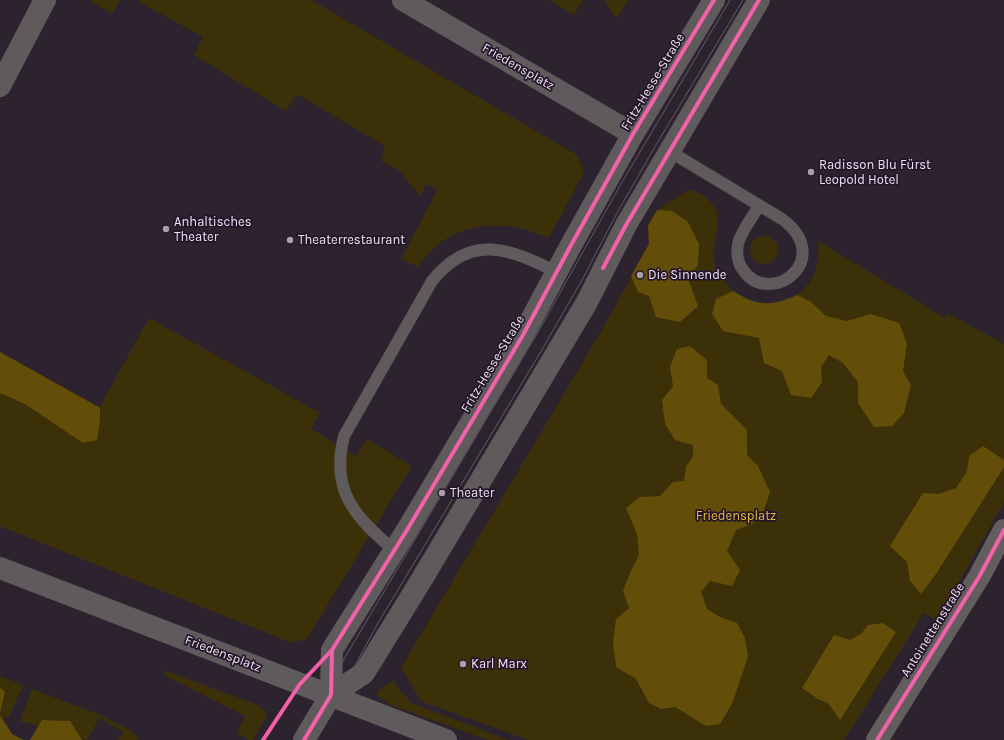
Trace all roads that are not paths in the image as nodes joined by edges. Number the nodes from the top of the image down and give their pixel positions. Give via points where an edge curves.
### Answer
1 (45, 0) edge
2 (403, 0) edge
3 (714, 0) edge
4 (759, 0) edge
5 (0, 86) edge
6 (633, 134) junction
7 (669, 151) junction
8 (759, 206) junction
9 (557, 272) junction
10 (1004, 530) edge
11 (394, 550) junction
12 (0, 568) edge
13 (331, 695) junction
14 (304, 740) edge
15 (446, 740) edge
16 (877, 740) edge

1 - 5 street
2 - 6 street, Friedensplatz
3 - 6 street, Fritz-Hesse-Straße
4 - 7 street, Fritz-Hesse-Straße
6 - 9 street, Fritz-Hesse-Straße
7 - 8 lane
7 - 13 street, Fritz-Hesse-Straße via 626,225 587,302 364,673
8 - 8 lane via 742,234 737,254 740,265 755,281 776,284 795,273 801,264 802,242 789,224
9 - 11 street, Fritz-Hesse-Straße via 523,335
9 - 11 lane via 511,252 483,249 449,263 432,281 344,436 341,448 340,469 345,494 369,527
10 - 16 main road, Antoinettenstraße via 978,577
11 - 13 street, Fritz-Hesse-Straße via 332,650
12 - 13 street, Friedensplatz
13 - 14 street, Fritz-Hesse-Straße
13 - 15 street, Friedensplatz

